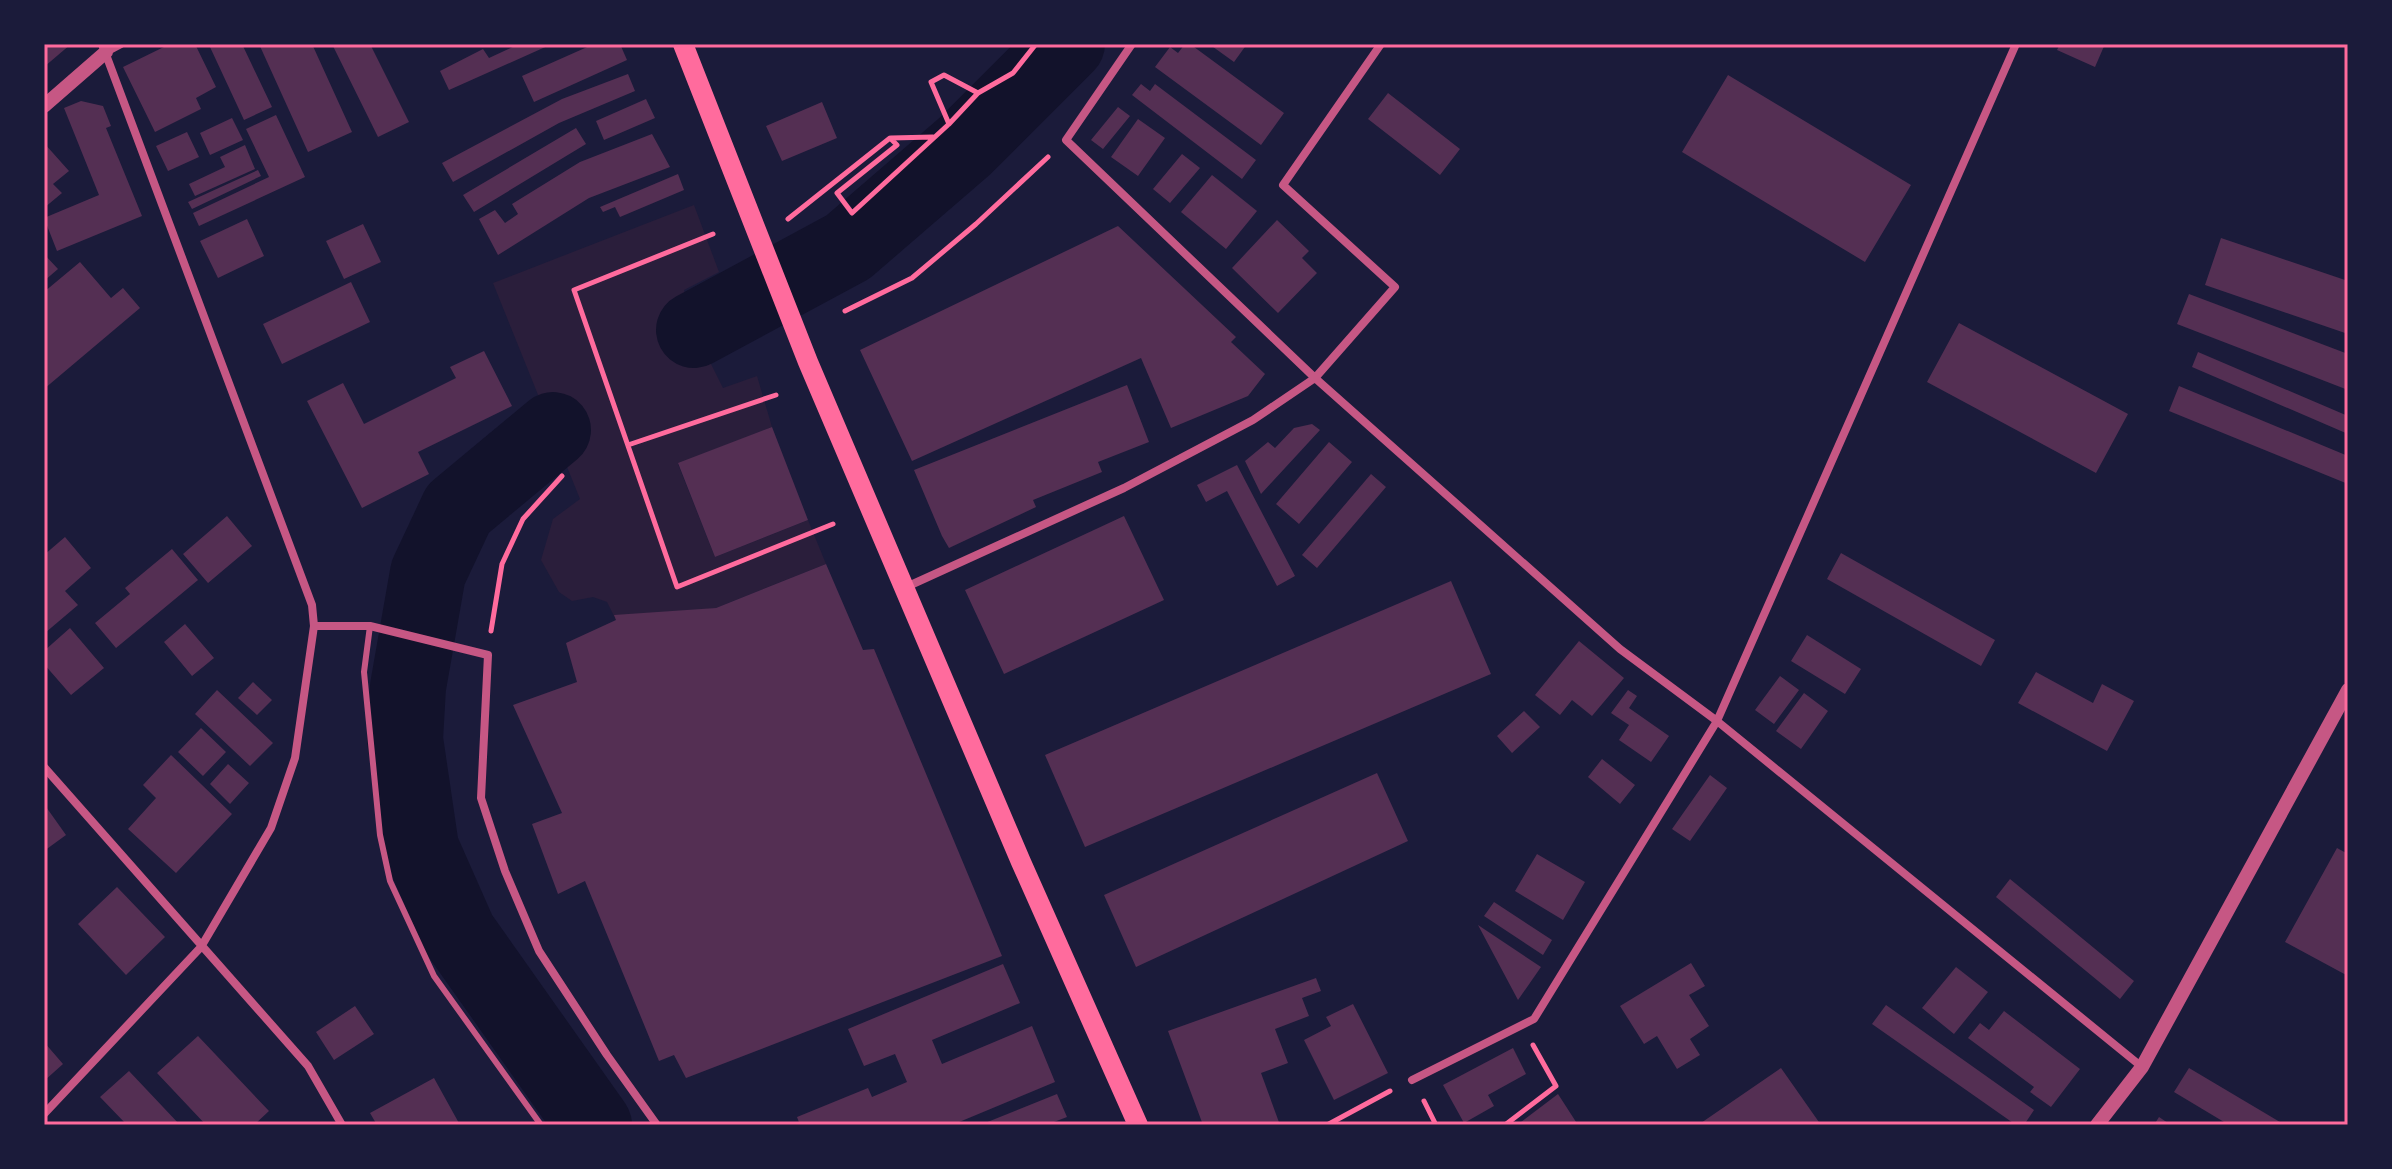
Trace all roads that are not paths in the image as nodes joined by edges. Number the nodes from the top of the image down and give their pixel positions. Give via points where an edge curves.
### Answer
1 (121, 44) edge
2 (683, 44) edge
3 (1132, 44) edge
4 (1381, 44) edge
5 (2016, 44) edge
6 (104, 48) edge
7 (44, 106) edge
8 (1315, 378) junction
9 (903, 589) junction
10 (314, 626) junction
11 (370, 626) junction
12 (2348, 690) edge
13 (1717, 721) junction
14 (44, 767) edge
15 (201, 947) junction
16 (2142, 1067) junction
17 (1412, 1080) road end
18 (44, 1114) edge
19 (342, 1125) edge
20 (541, 1125) edge
21 (657, 1125) edge
22 (1138, 1125) edge
23 (2097, 1125) edge

1 - 6 street
2 - 9 main road
3 - 8 street via 1066,140
4 - 8 street via 1283,185 1395,287
5 - 13 street
6 - 7 street
6 - 10 street via 312,605
8 - 9 street via 1253,420 1124,488
8 - 13 street via 1620,649
9 - 22 main road
10 - 11 street
10 - 15 street via 295,758 271,828
11 - 20 lane via 364,672 380,835 390,881 434,976
11 - 21 street via 488,655 481,798 505,871 539,951
12 - 16 street
13 - 16 street
13 - 17 street via 1534,1019
14 - 15 street
15 - 18 street
15 - 19 street via 308,1066
16 - 23 street

